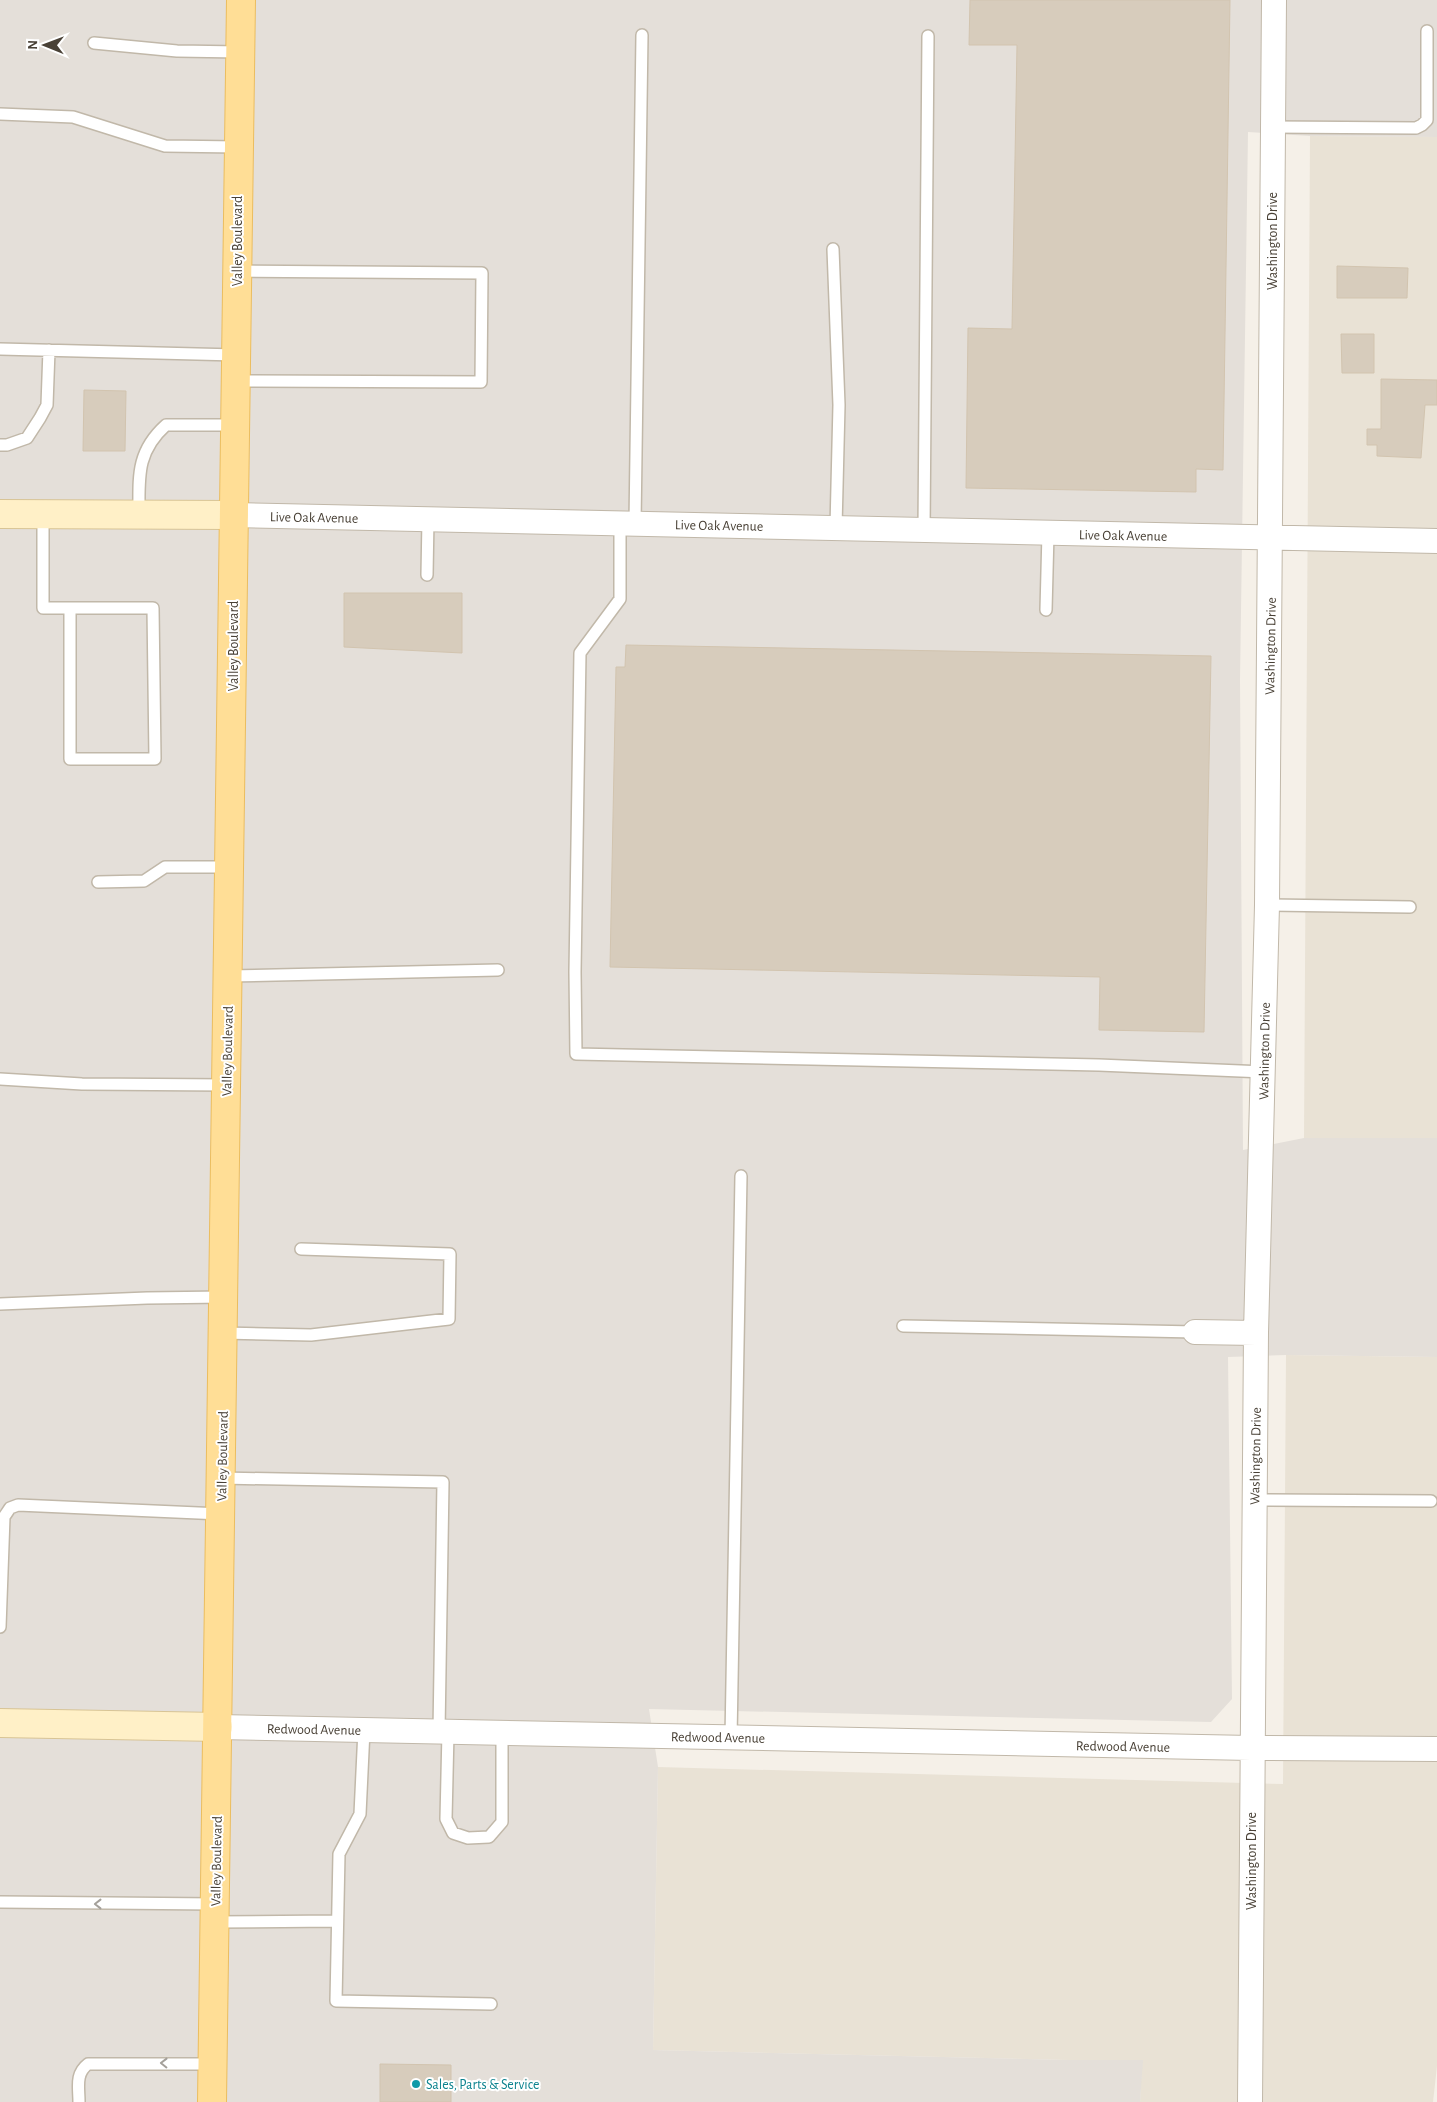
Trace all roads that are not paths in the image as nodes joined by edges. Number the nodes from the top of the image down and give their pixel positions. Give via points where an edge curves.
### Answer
1 (241, 0) edge
2 (1274, 0) edge
3 (1427, 31) dead end
4 (642, 36) dead end
5 (928, 36) dead end
6 (94, 43) dead end
7 (240, 52) junction
8 (0, 114) edge
9 (1272, 127) junction
10 (238, 146) junction
11 (833, 249) dead end
12 (237, 271) junction
13 (0, 349) edge
14 (49, 350) junction
15 (236, 368) junction
16 (235, 425) junction
17 (0, 445) edge
18 (0, 514) edge
19 (139, 514) junction
20 (43, 515) junction
21 (234, 515) junction
22 (428, 519) junction
23 (628, 523) junction
24 (836, 527) junction
25 (924, 530) junction
26 (1048, 533) junction
27 (1271, 538) junction
28 (1437, 541) edge
29 (427, 575) dead end
30 (70, 608) junction
31 (1046, 610) dead end
32 (230, 867) junction
33 (98, 882) dead end
34 (1267, 905) junction
35 (1410, 907) dead end
36 (498, 970) dead end
37 (229, 976) junction
38 (1264, 1072) junction
39 (0, 1079) edge
40 (227, 1085) junction
41 (741, 1176) dead end
42 (301, 1249) dead end
43 (224, 1297) junction
44 (0, 1304) edge
45 (903, 1326) dead end
46 (1195, 1332) joint
47 (223, 1333) junction
48 (1256, 1333) junction
49 (222, 1478) junction
50 (1254, 1500) junction
51 (1432, 1501) dead end
52 (221, 1514) junction
53 (0, 1627) edge
54 (0, 1723) edge
55 (218, 1727) junction
56 (364, 1730) junction
57 (443, 1732) junction
58 (502, 1733) junction
59 (731, 1738) junction
60 (1252, 1748) junction
61 (1437, 1750) edge
62 (0, 1902) edge
63 (215, 1913) junction
64 (337, 1921) junction
65 (491, 2004) dead end
66 (213, 2064) junction
67 (79, 2102) edge
68 (212, 2102) edge
69 (1250, 2102) edge

1 - 7 main road, Valley Boulevard
2 - 9 street, Washington Drive
3 - 9 lane via 1426,120 1422,125 1416,128
4 - 23 lane
5 - 25 lane
6 - 7 lane via 177,51
7 - 10 main road, Valley Boulevard
8 - 10 lane via 73,117 164,146
9 - 27 street, Washington Drive
10 - 12 main road, Valley Boulevard
11 - 24 lane via 839,405
12 - 15 main road, Valley Boulevard
12 - 15 lane via 482,273 481,382
13 - 14 lane
14 - 15 lane
14 - 17 lane via 47,405 27,438
15 - 16 main road, Valley Boulevard
16 - 19 lane via 166,425 156,434 144,452 140,469
16 - 21 main road, Valley Boulevard
18 - 20 street, Live Oak Avenue
19 - 20 street, Live Oak Avenue
19 - 21 street, Live Oak Avenue
20 - 30 lane via 43,608
21 - 22 street, Live Oak Avenue
21 - 32 main road, Valley Boulevard
22 - 23 street, Live Oak Avenue
22 - 29 lane
23 - 24 street, Live Oak Avenue
23 - 38 lane via 620,599 580,653 576,1054
24 - 25 street, Live Oak Avenue
25 - 26 street, Live Oak Avenue
26 - 27 street, Live Oak Avenue
26 - 31 lane
27 - 28 street, Live Oak Avenue
27 - 34 street, Washington Drive
30 - 30 lane via 153,608 154,759 70,759
32 - 33 lane via 165,867 144,881
32 - 37 main road, Valley Boulevard
34 - 35 lane
34 - 38 street, Washington Drive
36 - 37 lane
37 - 40 main road, Valley Boulevard
38 - 48 street, Washington Drive
39 - 40 lane via 82,1084
40 - 43 main road, Valley Boulevard
41 - 59 lane
42 - 47 lane via 450,1254 449,1319 311,1335
43 - 44 lane
43 - 47 main road, Valley Boulevard
45 - 46 lane
46 - 48 street
47 - 49 main road, Valley Boulevard
48 - 50 street, Washington Drive
49 - 52 main road, Valley Boulevard
49 - 57 lane via 443,1482
50 - 51 lane
50 - 60 street, Washington Drive
52 - 53 lane via 18,1505 10,1508 4,1517
52 - 55 main road, Valley Boulevard
54 - 55 street, Redwood Avenue
55 - 56 street, Redwood Avenue
55 - 63 main road, Valley Boulevard
56 - 57 street, Redwood Avenue
56 - 64 lane via 360,1814 339,1854
57 - 58 street, Redwood Avenue
57 - 58 lane via 446,1819 453,1833 468,1838 489,1837 502,1822
58 - 59 street, Redwood Avenue
59 - 60 street, Redwood Avenue
60 - 61 street, Redwood Avenue
60 - 69 street, Washington Drive
63 -> 62 lane via 146,1904
63 - 64 lane
63 - 66 main road, Valley Boulevard
64 - 65 lane via 336,2001
66 -> 67 lane via 88,2064 78,2078
66 - 68 main road, Valley Boulevard

